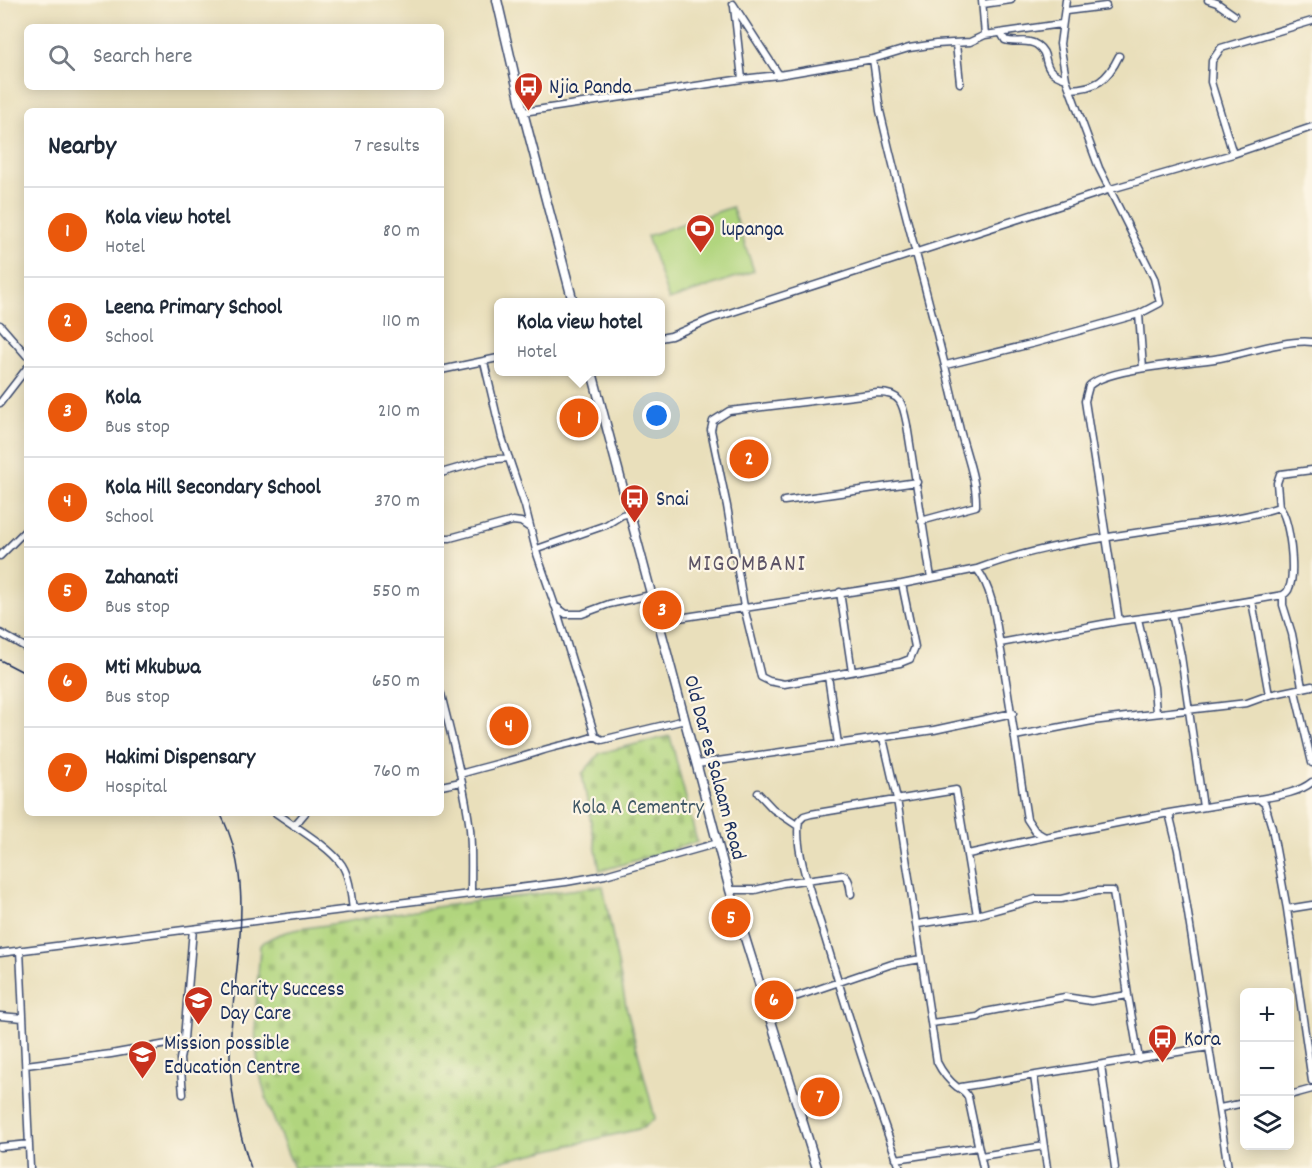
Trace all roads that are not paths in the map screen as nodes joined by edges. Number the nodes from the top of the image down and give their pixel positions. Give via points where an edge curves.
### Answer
1 (497, 0) edge
2 (1011, 0) edge
3 (1066, 0) edge
4 (1208, 0) edge
5 (1218, 1) edge
6 (733, 2) edge
7 (983, 2) edge
8 (1106, 6) dead end
9 (1066, 11) junction
10 (1234, 15) dead end
11 (1312, 21) edge
12 (1061, 24) junction
13 (1001, 33) junction
14 (985, 36) junction
15 (956, 44) junction
16 (1119, 56) dead end
17 (873, 59) junction
18 (779, 75) junction
19 (742, 79) junction
20 (1066, 79) junction
21 (960, 83) dead end
22 (1070, 89) junction
23 (523, 112) junction
24 (1312, 128) edge
25 (1233, 154) junction
26 (1111, 189) junction
27 (917, 252) junction
28 (572, 298) edge
29 (1139, 314) junction
30 (0, 326) edge
31 (665, 337) edge
32 (1312, 342) edge
33 (24, 353) edge
34 (494, 359) edge
35 (484, 362) junction
36 (946, 365) junction
37 (1143, 368) junction
38 (444, 369) edge
39 (24, 372) edge
40 (593, 376) edge
41 (0, 403) edge
42 (509, 458) junction
43 (1312, 470) edge
44 (444, 472) edge
45 (917, 482) junction
46 (784, 501) dead end
47 (1279, 507) junction
48 (630, 513) junction
49 (921, 521) junction
50 (530, 528) junction
51 (24, 532) edge
52 (444, 538) edge
53 (1106, 538) junction
54 (537, 549) junction
55 (0, 556) edge
56 (977, 568) junction
57 (931, 578) junction
58 (902, 584) junction
59 (840, 592) junction
60 (651, 595) junction
61 (1283, 596) junction
62 (1252, 601) junction
63 (555, 606) junction
64 (744, 607) junction
65 (1172, 614) junction
66 (1138, 619) junction
67 (659, 621) junction
68 (1119, 621) junction
69 (0, 633) edge
70 (1000, 643) junction
71 (24, 646) edge
72 (852, 672) junction
73 (828, 676) junction
74 (1312, 686) edge
75 (1298, 689) junction
76 (1269, 695) junction
77 (444, 707) edge
78 (1189, 709) junction
79 (1013, 713) junction
80 (1156, 713) junction
81 (685, 720) junction
82 (595, 736) junction
83 (1015, 736) junction
84 (883, 738) junction
85 (838, 744) junction
86 (697, 764) junction
87 (1312, 764) edge
88 (460, 774) junction
89 (461, 782) junction
90 (1312, 782) edge
91 (444, 785) edge
92 (758, 793) dead end
93 (897, 799) junction
94 (1258, 799) junction
95 (1203, 807) junction
96 (1169, 813) junction
97 (280, 816) edge
98 (302, 816) edge
99 (294, 826) junction
100 (798, 826) junction
101 (1045, 837) junction
102 (718, 843) junction
103 (968, 854) junction
104 (806, 881) junction
105 (730, 890) junction
106 (471, 894) junction
107 (851, 894) dead end
108 (1312, 905) edge
109 (1287, 909) junction
110 (353, 910) junction
111 (977, 915) junction
112 (918, 924) junction
113 (193, 929) junction
114 (20, 950) junction
115 (0, 953) edge
116 (921, 959) junction
117 (839, 982) junction
118 (1128, 995) junction
119 (765, 1001) junction
120 (0, 1016) edge
121 (23, 1018) junction
122 (931, 1023) junction
123 (184, 1039) junction
124 (167, 1044) junction
125 (1209, 1047) junction
126 (180, 1059) junction
127 (1139, 1059) junction
128 (26, 1065) junction
129 (1101, 1065) junction
130 (1034, 1076) junction
131 (1312, 1081) edge
132 (958, 1088) junction
133 (1312, 1089) edge
134 (183, 1094) dead end
135 (1294, 1094) edge
136 (1240, 1104) edge
137 (1220, 1108) junction
138 (29, 1144) junction
139 (1044, 1146) junction
140 (978, 1147) junction
141 (0, 1148) edge
142 (981, 1156) junction
143 (896, 1159) junction
144 (30, 1168) edge
145 (817, 1168) edge
146 (900, 1168) edge
147 (984, 1168) edge
148 (1047, 1168) edge
149 (1115, 1168) edge
150 (1228, 1168) edge

1 - 23 main road
2 - 7 street
3 - 9 street
4 - 5 street
5 - 10 street
6 - 18 street
6 - 19 street
7 - 14 street
8 - 9 street
9 - 12 street
11 - 25 street via 1221,48 1212,61 1210,82
12 - 13 street
12 - 20 street
13 - 14 street
13 - 20 street via 1011,43 1035,43 1044,54 1048,69
14 - 15 street
15 - 17 street via 909,48
15 - 21 street
16 - 22 street via 1112,70 1093,87
17 - 18 street
17 - 27 street via 882,119
18 - 19 street
19 - 23 street
20 - 22 street
22 - 26 street
23 - 28 main road
24 - 25 street
25 - 26 street
26 - 27 street
26 - 29 street via 1159,295 1160,303
27 - 31 street
27 - 36 street
29 - 36 street
29 - 37 street
30 - 33 street
32 - 37 street
34 - 35 street
35 - 38 street
35 - 42 street
36 - 49 street via 974,480 976,506
37 - 53 street via 1099,379 1087,391 1085,401
39 - 41 street
40 - 48 main road, Old Dar es Salaam Road
42 - 44 street
42 - 50 street
43 - 47 street via 1280,474 1276,484
45 - 46 street
45 - 49 street
45 - 64 street via 904,413 900,401 892,395 878,393 768,405 719,416 711,430
47 - 53 street via 1229,520
47 - 61 street via 1285,518 1292,558 1290,587
48 - 54 street
48 - 60 main road, Old Dar es Salaam Road
49 - 57 street
50 - 52 street via 513,520
50 - 54 street
51 - 55 street
53 - 56 street via 1021,554
53 - 68 street
54 - 63 street
56 - 57 street
56 - 70 street via 993,605
57 - 58 street
58 - 59 street
58 - 72 street via 914,643 910,658
59 - 64 street
59 - 72 street
60 - 63 street via 582,614 566,614
60 - 67 main road, Old Dar es Salaam Road
61 - 62 street
61 - 75 street
62 - 65 street
62 - 76 street
63 - 82 street
64 - 67 street
64 - 73 street via 761,677 784,684
65 - 66 street
65 - 78 street
66 - 68 street
66 - 80 street
67 - 81 main road, Old Dar es Salaam Road
68 - 70 street
69 - 71 street
70 - 79 street
72 - 73 street
73 - 85 street
74 - 75 street
75 - 76 street
75 - 87 street
76 - 78 street via 1247,703
77 - 88 street
78 - 80 street
78 - 95 street
79 - 83 street
79 - 84 street
80 - 83 street
81 - 82 street via 602,740
81 - 86 main road, Old Dar es Salaam Road
82 - 88 street
83 - 101 street via 1027,819
84 - 85 street
84 - 93 street
85 - 86 street
86 - 102 main road, Old Dar es Salaam Road
88 - 89 street
89 - 91 street
89 - 106 street via 470,831
90 - 94 street
92 - 100 street
93 - 100 street via 811,814 804,816
93 - 103 street via 956,790
93 - 112 street
94 - 95 street
94 - 109 street via 1265,804 1272,828
95 - 96 street
96 - 101 street
96 - 125 street
97 - 99 street
98 - 99 street
99 - 110 street via 342,865
100 - 104 street
101 - 103 street
102 - 105 main road, Old Dar es Salaam Road
102 - 106 street via 605,875
103 - 111 street
104 - 105 street
104 - 107 street via 843,875
104 - 117 street
105 - 119 main road, Old Dar es Salaam Road
106 - 110 street
108 - 109 street
109 - 131 street
110 - 113 street
111 - 112 street
111 - 118 street via 1036,899 1113,891
112 - 116 street
113 - 114 street
113 - 123 street
114 - 115 street
114 - 121 street
116 - 117 street via 892,964
116 - 122 street
117 - 119 street via 798,996
117 - 143 street
118 - 122 street via 1091,1001 1065,997 985,1012 978,1017
118 - 127 street
119 - 145 main road, Old Dar es Salaam Road
120 - 121 street
121 - 128 street
122 - 132 street via 937,1062
123 - 124 street
123 - 126 street
124 - 126 street
124 - 128 street
125 - 127 street
125 - 137 street
126 - 134 street
127 - 129 street
128 - 138 street
129 - 130 street
129 - 149 street
130 - 132 street
130 - 139 street
132 - 140 street via 968,1097
133 - 135 street
136 - 137 street
137 - 150 street
138 - 141 street
138 - 144 street
139 - 142 street
139 - 148 street
140 - 142 street
140 - 143 street
142 - 147 street
143 - 146 street

